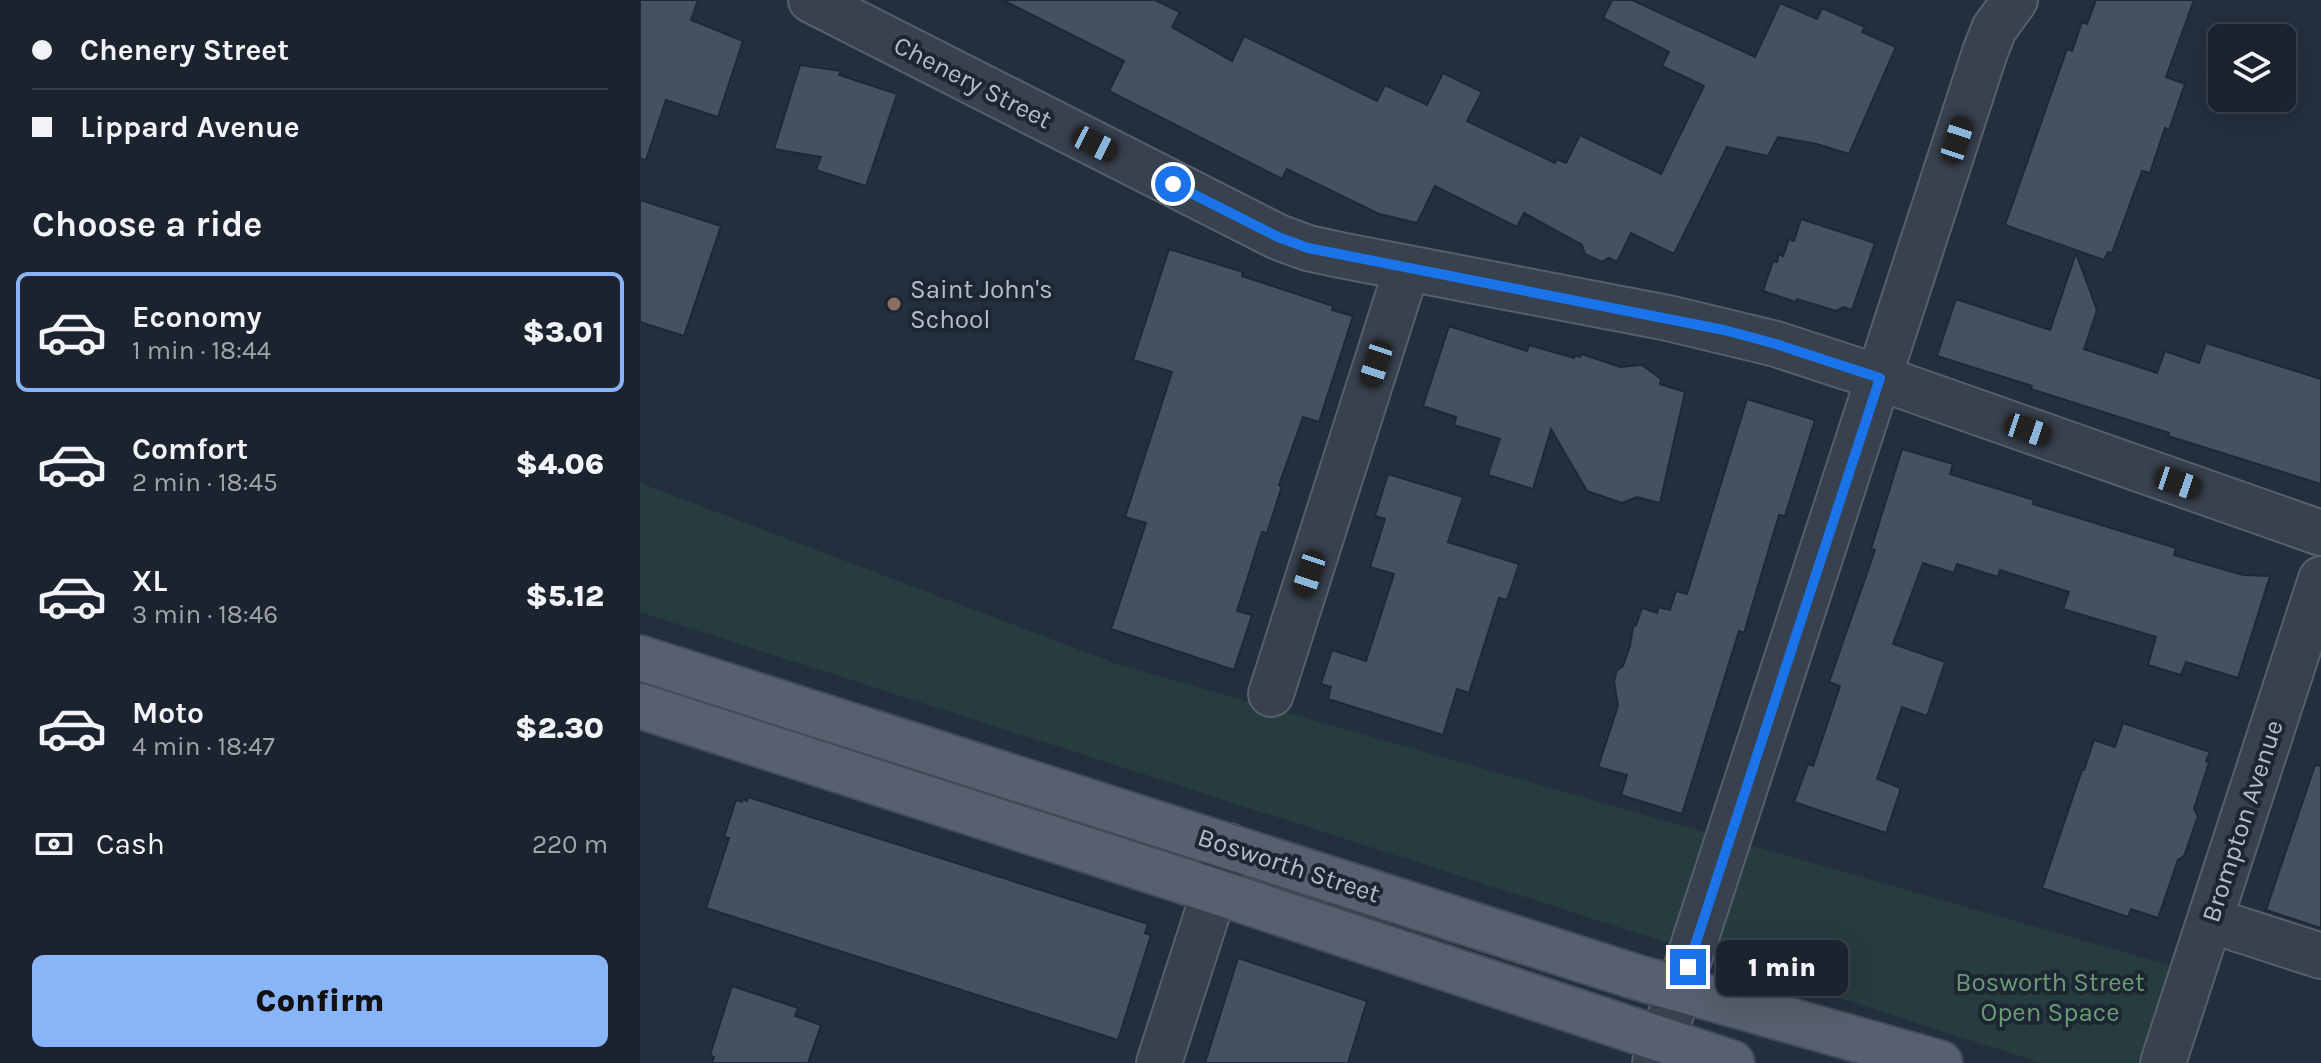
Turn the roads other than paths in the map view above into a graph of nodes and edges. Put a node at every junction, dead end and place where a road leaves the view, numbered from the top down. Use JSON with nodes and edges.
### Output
{"nodes":[{"id":1,"x":811,"y":0,"type":"edge"},
{"id":2,"x":2015,"y":0,"type":"edge"},
{"id":3,"x":1407,"y":268,"type":"junction"},
{"id":4,"x":1880,"y":378,"type":"junction"},
{"id":5,"x":2321,"y":533,"type":"edge"},
{"id":6,"x":2321,"y":579,"type":"edge"},
{"id":7,"x":640,"y":658,"type":"edge"},
{"id":8,"x":1271,"y":694,"type":"dead end"},
{"id":9,"x":640,"y":706,"type":"edge"},
{"id":10,"x":1229,"y":846,"type":"junction"},
{"id":11,"x":1214,"y":891,"type":"junction"},
{"id":12,"x":2210,"y":920,"type":"junction"},
{"id":13,"x":2321,"y":956,"type":"edge"},
{"id":14,"x":1680,"y":991,"type":"junction"},
{"id":15,"x":1659,"y":1052,"type":"edge"},
{"id":16,"x":1159,"y":1063,"type":"edge"},
{"id":17,"x":1732,"y":1063,"type":"edge"},
{"id":18,"x":1940,"y":1063,"type":"edge"},
{"id":19,"x":2163,"y":1063,"type":"edge"}],
"edges":[{"from":1,"to":3,"type":"street","name":"Chenery Street"},
{"from":2,"to":4,"type":"street"},
{"from":3,"to":4,"type":"street","name":"Chenery Street"},
{"from":3,"to":8,"type":"street"},
{"from":4,"to":5,"type":"street","name":"Chenery Street"},
{"from":4,"to":14,"type":"street"},
{"from":6,"to":12,"type":"street","name":"Brompton Avenue"},
{"from":7,"to":10,"type":"main road","name":"Bosworth Street"},
{"from":9,"to":11,"type":"main road","name":"Bosworth Street"},
{"from":10,"to":11,"type":"street"},
{"from":10,"to":14,"type":"main road","name":"Bosworth Street"},
{"from":11,"to":15,"type":"main road","name":"Bosworth Street"},
{"from":11,"to":16,"type":"street"},
{"from":12,"to":13,"type":"street"},
{"from":12,"to":19,"type":"street","name":"Brompton Avenue"},
{"from":14,"to":15,"type":"street"},
{"from":14,"to":18,"type":"main road","name":"Bosworth Street"},
{"from":15,"to":17,"type":"main road","name":"Bosworth Street"}]}
